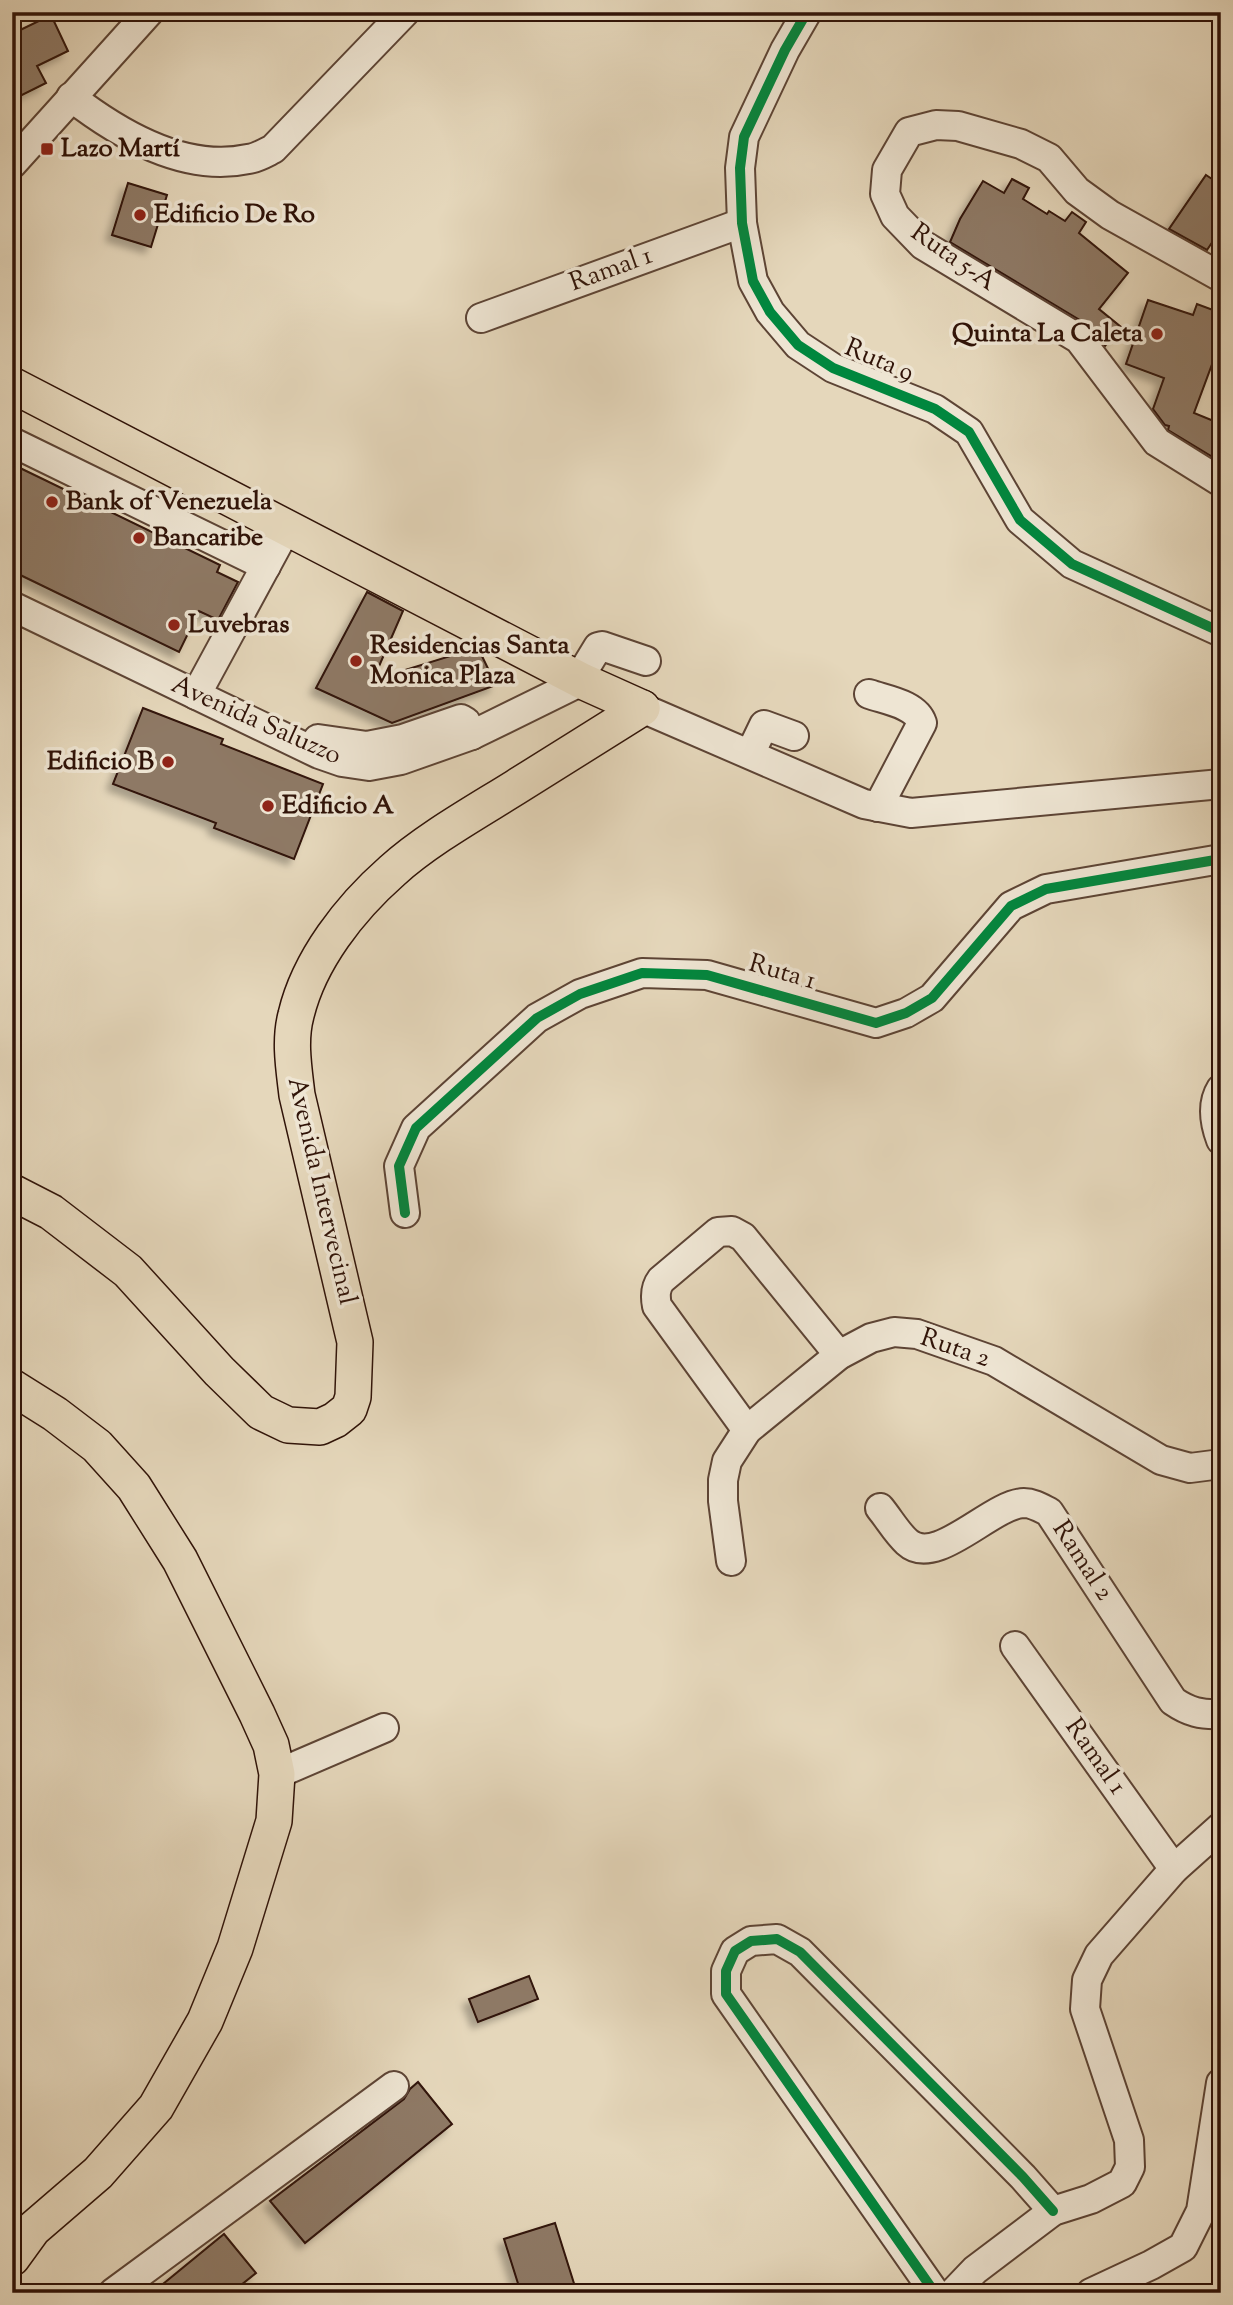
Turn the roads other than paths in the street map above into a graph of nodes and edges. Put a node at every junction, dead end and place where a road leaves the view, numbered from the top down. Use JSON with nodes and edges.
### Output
{"nodes":[{"id":1,"x":149,"y":12,"type":"edge"},
{"id":2,"x":405,"y":12,"type":"edge"},
{"id":3,"x":807,"y":12,"type":"edge"},
{"id":4,"x":71,"y":97,"type":"junction"},
{"id":5,"x":12,"y":164,"type":"edge"},
{"id":6,"x":742,"y":223,"type":"junction"},
{"id":7,"x":1221,"y":277,"type":"edge"},
{"id":8,"x":481,"y":318,"type":"dead end"},
{"id":9,"x":12,"y":385,"type":"edge"},
{"id":10,"x":12,"y":442,"type":"edge"},
{"id":11,"x":1221,"y":482,"type":"edge"},
{"id":12,"x":287,"y":527,"type":"junction"},
{"id":13,"x":266,"y":566,"type":"junction"},
{"id":14,"x":12,"y":607,"type":"edge"},
{"id":15,"x":1221,"y":632,"type":"edge"},
{"id":16,"x":646,"y":661,"type":"dead end"},
{"id":17,"x":582,"y":681,"type":"junction"},
{"id":18,"x":869,"y":694,"type":"dead end"},
{"id":19,"x":196,"y":695,"type":"junction"},
{"id":20,"x":642,"y":708,"type":"junction"},
{"id":21,"x":472,"y":736,"type":"junction"},
{"id":22,"x":794,"y":736,"type":"dead end"},
{"id":23,"x":318,"y":738,"type":"dead end"},
{"id":24,"x":750,"y":754,"type":"junction"},
{"id":25,"x":1221,"y":784,"type":"edge"},
{"id":26,"x":878,"y":807,"type":"junction"},
{"id":27,"x":1221,"y":859,"type":"edge"},
{"id":28,"x":1221,"y":1089,"type":"edge"},
{"id":29,"x":1221,"y":1140,"type":"edge"},
{"id":30,"x":12,"y":1192,"type":"edge"},
{"id":31,"x":405,"y":1213,"type":"dead end"},
{"id":32,"x":839,"y":1356,"type":"junction"},
{"id":33,"x":12,"y":1387,"type":"edge"},
{"id":34,"x":747,"y":1430,"type":"junction"},
{"id":35,"x":1221,"y":1464,"type":"edge"},
{"id":36,"x":880,"y":1508,"type":"dead end"},
{"id":37,"x":731,"y":1561,"type":"dead end"},
{"id":38,"x":1015,"y":1646,"type":"dead end"},
{"id":39,"x":1221,"y":1714,"type":"edge"},
{"id":40,"x":384,"y":1728,"type":"dead end"},
{"id":41,"x":277,"y":1774,"type":"junction"},
{"id":42,"x":1221,"y":1827,"type":"edge"},
{"id":43,"x":1174,"y":1869,"type":"junction"},
{"id":44,"x":1221,"y":2083,"type":"edge"},
{"id":45,"x":394,"y":2086,"type":"dead end"},
{"id":46,"x":1053,"y":2211,"type":"junction"},
{"id":47,"x":12,"y":2258,"type":"edge"},
{"id":48,"x":113,"y":2293,"type":"edge"},
{"id":49,"x":934,"y":2293,"type":"edge"},
{"id":50,"x":953,"y":2293,"type":"edge"},
{"id":51,"x":1091,"y":2293,"type":"edge"}],
"edges":[{"from":1,"to":4,"type":"street"},
{"from":2,"to":4,"type":"street"},
{"from":3,"to":6,"type":"street","name":"Ruta 9"},
{"from":4,"to":5,"type":"street"},
{"from":6,"to":8,"type":"street","name":"Ramal 1"},
{"from":6,"to":15,"type":"street","name":"Ruta 9"},
{"from":7,"to":11,"type":"street","name":"Ruta 5-A"},
{"from":9,"to":12,"type":"main road"},
{"from":10,"to":13,"type":"street"},
{"from":12,"to":13,"type":"street"},
{"from":12,"to":17,"type":"main road"},
{"from":13,"to":19,"type":"street"},
{"from":14,"to":19,"type":"street","name":"Avenida Saluzzo"},
{"from":16,"to":17,"type":"street"},
{"from":17,"to":20,"type":"main road"},
{"from":17,"to":21,"type":"street","name":"Avenida Saluzzo"},
{"from":18,"to":26,"type":"street"},
{"from":19,"to":21,"type":"street","name":"Avenida Saluzzo"},
{"from":20,"to":24,"type":"street"},
{"from":20,"to":30,"type":"main road","name":"Avenida Intervecinal"},
{"from":21,"to":23,"type":"street"},
{"from":22,"to":24,"type":"street"},
{"from":24,"to":26,"type":"street"},
{"from":25,"to":26,"type":"street"},
{"from":27,"to":31,"type":"street","name":"Ruta 1"},
{"from":28,"to":29,"type":"street"},
{"from":32,"to":34,"type":"street","name":"Ruta 2"},
{"from":32,"to":34,"type":"street"},
{"from":32,"to":35,"type":"street","name":"Ruta 2"},
{"from":33,"to":41,"type":"main road"},
{"from":34,"to":37,"type":"street","name":"Ruta 2"},
{"from":36,"to":39,"type":"street","name":"Ramal 2"},
{"from":38,"to":43,"type":"street","name":"Ramal 1"},
{"from":40,"to":41,"type":"street"},
{"from":41,"to":47,"type":"main road"},
{"from":42,"to":43,"type":"street"},
{"from":43,"to":46,"type":"street"},
{"from":44,"to":51,"type":"street"},
{"from":45,"to":48,"type":"street"},
{"from":46,"to":49,"type":"street"},
{"from":46,"to":50,"type":"street"}]}
